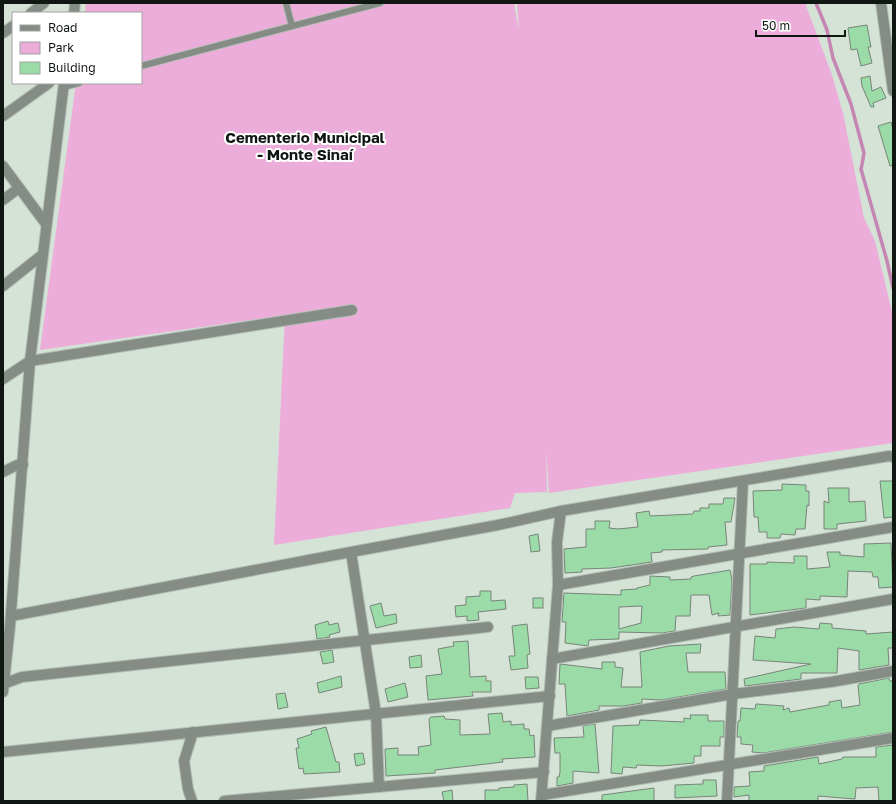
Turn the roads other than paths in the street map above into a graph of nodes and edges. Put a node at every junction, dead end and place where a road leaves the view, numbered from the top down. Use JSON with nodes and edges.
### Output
{"nodes":[{"id":1,"x":44,"y":3,"type":"edge"},
{"id":2,"x":286,"y":3,"type":"edge"},
{"id":3,"x":380,"y":3,"type":"edge"},
{"id":4,"x":881,"y":3,"type":"edge"},
{"id":5,"x":32,"y":12,"type":"edge"},
{"id":6,"x":292,"y":26,"type":"junction"},
{"id":7,"x":12,"y":27,"type":"edge"},
{"id":8,"x":3,"y":33,"type":"edge"},
{"id":9,"x":142,"y":66,"type":"edge"},
{"id":10,"x":48,"y":84,"type":"edge"},
{"id":11,"x":64,"y":85,"type":"edge"},
{"id":12,"x":893,"y":92,"type":"edge"},
{"id":13,"x":3,"y":116,"type":"edge"},
{"id":14,"x":3,"y":166,"type":"edge"},
{"id":15,"x":19,"y":188,"type":"junction"},
{"id":16,"x":3,"y":200,"type":"edge"},
{"id":17,"x":46,"y":224,"type":"junction"},
{"id":18,"x":42,"y":255,"type":"junction"},
{"id":19,"x":3,"y":286,"type":"edge"},
{"id":20,"x":352,"y":310,"type":"dead end"},
{"id":21,"x":30,"y":361,"type":"junction"},
{"id":22,"x":3,"y":379,"type":"edge"},
{"id":23,"x":893,"y":457,"type":"edge"},
{"id":24,"x":23,"y":465,"type":"junction"},
{"id":25,"x":3,"y":472,"type":"edge"},
{"id":26,"x":743,"y":481,"type":"junction"},
{"id":27,"x":561,"y":511,"type":"junction"},
{"id":28,"x":893,"y":527,"type":"edge"},
{"id":29,"x":351,"y":552,"type":"junction"},
{"id":30,"x":740,"y":553,"type":"junction"},
{"id":31,"x":558,"y":585,"type":"junction"},
{"id":32,"x":893,"y":599,"type":"edge"},
{"id":33,"x":11,"y":616,"type":"junction"},
{"id":34,"x":6,"y":625,"type":"edge"},
{"id":35,"x":488,"y":627,"type":"dead end"},
{"id":36,"x":736,"y":627,"type":"junction"},
{"id":37,"x":365,"y":640,"type":"junction"},
{"id":38,"x":552,"y":659,"type":"junction"},
{"id":39,"x":893,"y":671,"type":"edge"},
{"id":40,"x":3,"y":686,"type":"edge"},
{"id":41,"x":733,"y":694,"type":"junction"},
{"id":42,"x":550,"y":696,"type":"junction"},
{"id":43,"x":376,"y":714,"type":"junction"},
{"id":44,"x":547,"y":726,"type":"junction"},
{"id":45,"x":193,"y":732,"type":"junction"},
{"id":46,"x":893,"y":738,"type":"edge"},
{"id":47,"x":3,"y":752,"type":"edge"},
{"id":48,"x":729,"y":765,"type":"junction"},
{"id":49,"x":544,"y":772,"type":"junction"},
{"id":50,"x":379,"y":787,"type":"junction"},
{"id":51,"x":542,"y":798,"type":"edge"},
{"id":52,"x":192,"y":801,"type":"edge"},
{"id":53,"x":224,"y":801,"type":"edge"},
{"id":54,"x":728,"y":801,"type":"edge"}],
"edges":[{"from":1,"to":5,"type":"street"},
{"from":2,"to":6,"type":"lane"},
{"from":3,"to":6,"type":"lane"},
{"from":4,"to":12,"type":"street"},
{"from":6,"to":9,"type":"lane"},
{"from":7,"to":8,"type":"street"},
{"from":10,"to":13,"type":"street"},
{"from":11,"to":17,"type":"street"},
{"from":14,"to":15,"type":"street"},
{"from":15,"to":16,"type":"street"},
{"from":15,"to":17,"type":"street"},
{"from":17,"to":18,"type":"street"},
{"from":18,"to":19,"type":"street"},
{"from":18,"to":21,"type":"street"},
{"from":20,"to":21,"type":"street"},
{"from":21,"to":22,"type":"street"},
{"from":21,"to":24,"type":"street"},
{"from":23,"to":26,"type":"street"},
{"from":24,"to":25,"type":"street"},
{"from":24,"to":33,"type":"street"},
{"from":26,"to":27,"type":"street"},
{"from":26,"to":30,"type":"street"},
{"from":27,"to":29,"type":"street"},
{"from":27,"to":31,"type":"street"},
{"from":28,"to":30,"type":"street"},
{"from":29,"to":33,"type":"street"},
{"from":29,"to":37,"type":"street"},
{"from":30,"to":31,"type":"street"},
{"from":30,"to":36,"type":"street"},
{"from":31,"to":38,"type":"street"},
{"from":32,"to":36,"type":"street"},
{"from":33,"to":34,"type":"street"},
{"from":34,"to":40,"type":"street"},
{"from":35,"to":37,"type":"street"},
{"from":36,"to":38,"type":"street"},
{"from":36,"to":41,"type":"street"},
{"from":37,"to":40,"type":"street"},
{"from":37,"to":43,"type":"street"},
{"from":38,"to":42,"type":"street"},
{"from":39,"to":41,"type":"street"},
{"from":41,"to":44,"type":"street"},
{"from":41,"to":48,"type":"street"},
{"from":42,"to":43,"type":"street"},
{"from":42,"to":44,"type":"street"},
{"from":43,"to":45,"type":"street"},
{"from":43,"to":50,"type":"street"},
{"from":44,"to":49,"type":"street"},
{"from":45,"to":47,"type":"street"},
{"from":45,"to":52,"type":"street"},
{"from":46,"to":48,"type":"street"},
{"from":48,"to":51,"type":"street"},
{"from":48,"to":54,"type":"street"},
{"from":49,"to":50,"type":"street"},
{"from":49,"to":51,"type":"street"},
{"from":50,"to":53,"type":"street"}]}
